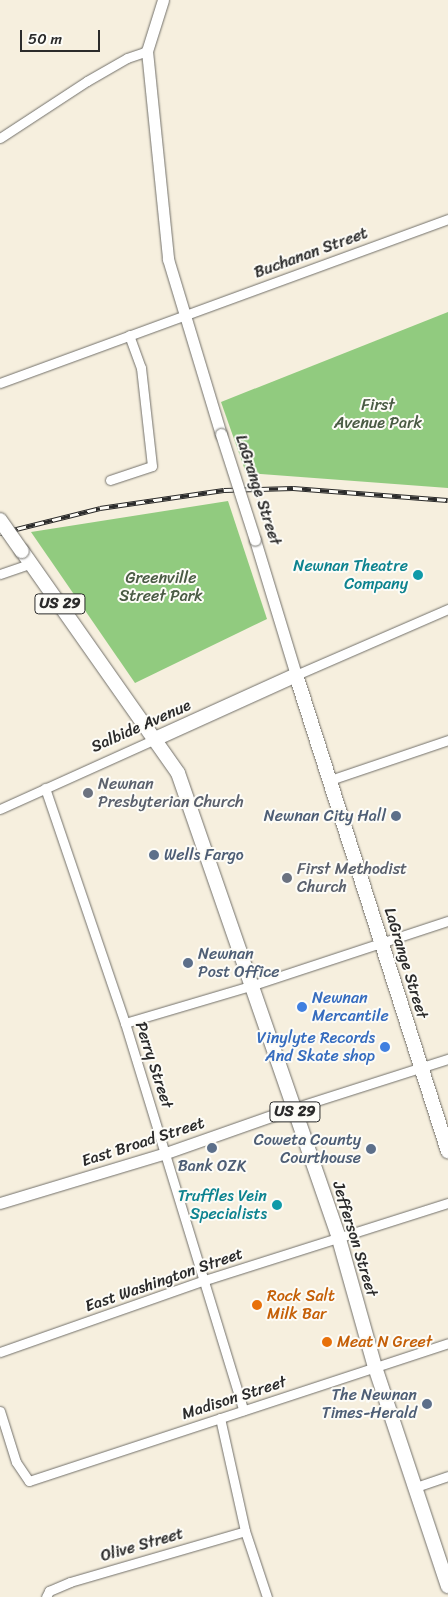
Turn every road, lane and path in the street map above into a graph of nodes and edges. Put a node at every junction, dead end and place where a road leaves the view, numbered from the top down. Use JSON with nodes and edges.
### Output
{"nodes":[{"id":1,"x":163,"y":0,"type":"edge"},
{"id":2,"x":147,"y":51,"type":"junction"},
{"id":3,"x":0,"y":138,"type":"edge"},
{"id":4,"x":448,"y":219,"type":"edge"},
{"id":5,"x":184,"y":314,"type":"junction"},
{"id":6,"x":129,"y":335,"type":"junction"},
{"id":7,"x":0,"y":382,"type":"edge"},
{"id":8,"x":110,"y":480,"type":"dead end"},
{"id":9,"x":0,"y":520,"type":"edge"},
{"id":10,"x":32,"y":564,"type":"junction"},
{"id":11,"x":0,"y":574,"type":"edge"},
{"id":12,"x":448,"y":610,"type":"edge"},
{"id":13,"x":296,"y":675,"type":"junction"},
{"id":14,"x":174,"y":730,"type":"junction"},
{"id":15,"x":155,"y":739,"type":"junction"},
{"id":16,"x":448,"y":740,"type":"edge"},
{"id":17,"x":178,"y":773,"type":"junction"},
{"id":18,"x":330,"y":780,"type":"junction"},
{"id":19,"x":45,"y":788,"type":"junction"},
{"id":20,"x":0,"y":808,"type":"edge"},
{"id":21,"x":448,"y":921,"type":"edge"},
{"id":22,"x":381,"y":942,"type":"junction"},
{"id":23,"x":253,"y":985,"type":"junction"},
{"id":24,"x":125,"y":1023,"type":"junction"},
{"id":25,"x":448,"y":1059,"type":"edge"},
{"id":26,"x":420,"y":1068,"type":"junction"},
{"id":27,"x":294,"y":1108,"type":"junction"},
{"id":28,"x":448,"y":1151,"type":"edge"},
{"id":29,"x":166,"y":1153,"type":"junction"},
{"id":30,"x":0,"y":1203,"type":"edge"},
{"id":31,"x":448,"y":1203,"type":"edge"},
{"id":32,"x":339,"y":1239,"type":"junction"},
{"id":33,"x":206,"y":1280,"type":"junction"},
{"id":34,"x":448,"y":1343,"type":"edge"},
{"id":35,"x":0,"y":1352,"type":"edge"},
{"id":36,"x":375,"y":1367,"type":"junction"},
{"id":37,"x":244,"y":1410,"type":"junction"},
{"id":38,"x":0,"y":1411,"type":"edge"},
{"id":39,"x":220,"y":1418,"type":"junction"},
{"id":40,"x":448,"y":1476,"type":"edge"},
{"id":41,"x":416,"y":1487,"type":"junction"},
{"id":42,"x":245,"y":1531,"type":"junction"},
{"id":43,"x":448,"y":1586,"type":"edge"},
{"id":44,"x":47,"y":1594,"type":"edge"},
{"id":45,"x":267,"y":1597,"type":"edge"}],
"edges":[{"from":1,"to":2,"type":"street","name":"LaGrange Street"},
{"from":2,"to":3,"type":"street"},
{"from":2,"to":5,"type":"street","name":"LaGrange Street"},
{"from":4,"to":5,"type":"street","name":"Buchanan Street"},
{"from":5,"to":6,"type":"street","name":"Buchanan Street"},
{"from":5,"to":13,"type":"street","name":"LaGrange Street","bridge":true},
{"from":6,"to":7,"type":"street","name":"Buchanan Street"},
{"from":6,"to":8,"type":"street"},
{"from":9,"to":10,"type":"main road","number":"US 29","bridge":true},
{"from":10,"to":11,"type":"street"},
{"from":10,"to":15,"type":"main road","number":"US 29"},
{"from":12,"to":13,"type":"street"},
{"from":13,"to":14,"type":"main road","name":"Salbide Avenue"},
{"from":13,"to":18,"type":"main road","name":"LaGrange Street"},
{"from":14,"to":15,"type":"main road","name":"Salbide Avenue"},
{"from":14,"to":17,"type":"main road"},
{"from":15,"to":17,"type":"main road","name":"Jefferson Street","number":"US 29"},
{"from":15,"to":19,"type":"street","name":"Salbide Avenue"},
{"from":16,"to":18,"type":"street"},
{"from":17,"to":23,"type":"main road","name":"Jefferson Street","number":"US 29"},
{"from":18,"to":22,"type":"main road","name":"LaGrange Street"},
{"from":19,"to":20,"type":"street","name":"Salbide Avenue"},
{"from":19,"to":24,"type":"street","name":"Perry Street"},
{"from":21,"to":22,"type":"street"},
{"from":22,"to":23,"type":"street"},
{"from":22,"to":26,"type":"main road","name":"LaGrange Street"},
{"from":23,"to":24,"type":"street"},
{"from":23,"to":27,"type":"main road","name":"Jefferson Street","number":"US 29"},
{"from":24,"to":29,"type":"street","name":"Perry Street"},
{"from":25,"to":26,"type":"street"},
{"from":26,"to":27,"type":"street"},
{"from":26,"to":28,"type":"main road","name":"LaGrange Street"},
{"from":27,"to":29,"type":"street","name":"East Broad Street"},
{"from":27,"to":32,"type":"main road","name":"Jefferson Street","number":"US 29"},
{"from":29,"to":30,"type":"street","name":"East Broad Street"},
{"from":29,"to":33,"type":"street","name":"Perry Street"},
{"from":31,"to":32,"type":"street","name":"East Washington Street"},
{"from":32,"to":33,"type":"street","name":"East Washington Street"},
{"from":32,"to":36,"type":"main road","name":"Jefferson Street","number":"US 29"},
{"from":33,"to":35,"type":"street","name":"East Washington Street"},
{"from":33,"to":37,"type":"street","name":"Perry Street"},
{"from":34,"to":36,"type":"street","name":"Madison Street"},
{"from":36,"to":37,"type":"street","name":"Madison Street"},
{"from":36,"to":41,"type":"main road","name":"Jefferson Street","number":"US 29"},
{"from":37,"to":39,"type":"street","name":"Madison Street"},
{"from":38,"to":39,"type":"street","name":"Madison Street"},
{"from":39,"to":42,"type":"street"},
{"from":40,"to":41,"type":"street"},
{"from":41,"to":43,"type":"main road","name":"Jefferson Street","number":"US 29"},
{"from":42,"to":44,"type":"street","name":"Olive Street"},
{"from":42,"to":45,"type":"street"}]}
